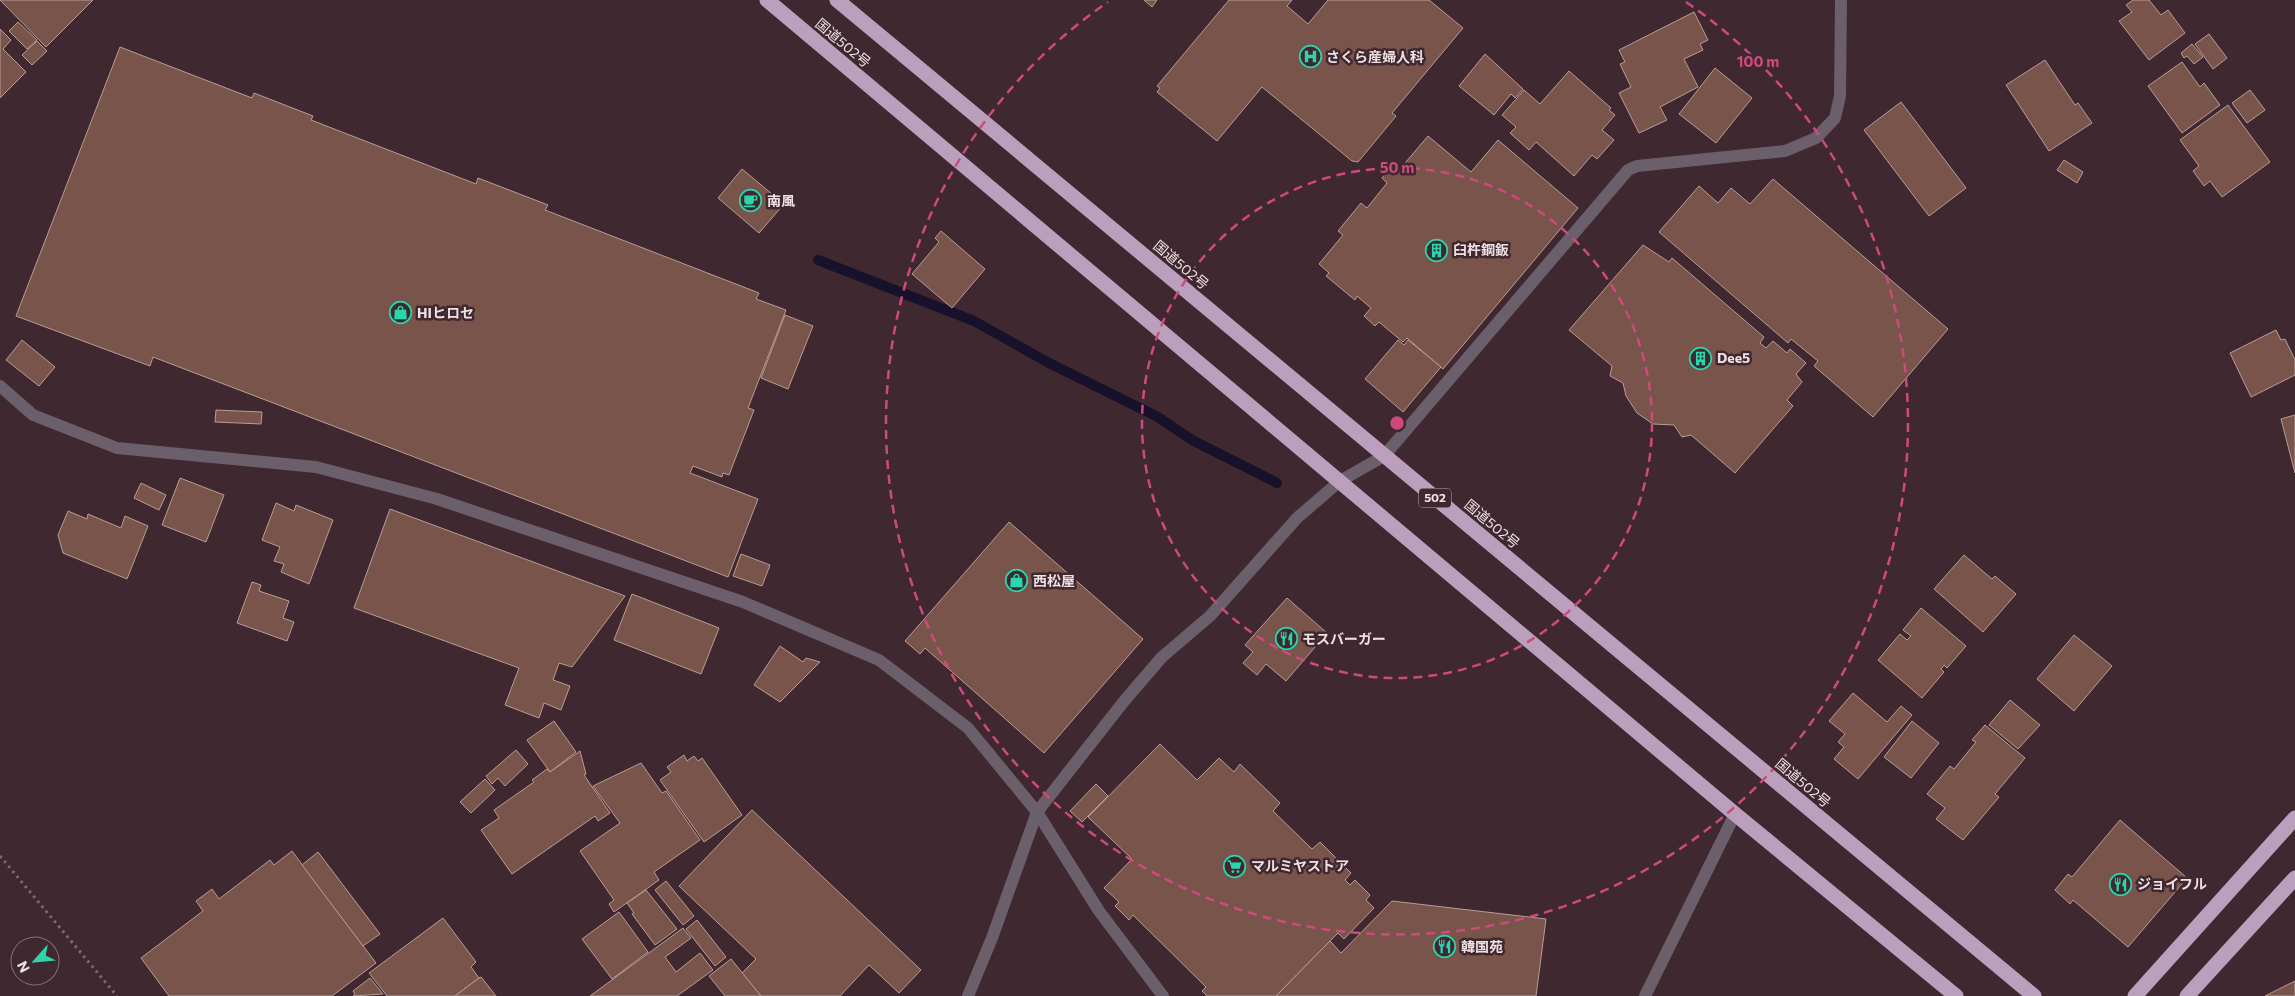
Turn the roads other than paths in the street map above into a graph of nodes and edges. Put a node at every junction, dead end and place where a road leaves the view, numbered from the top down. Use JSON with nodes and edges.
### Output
{"nodes":[{"id":1,"x":767,"y":0,"type":"edge"},
{"id":2,"x":837,"y":0,"type":"edge"},
{"id":3,"x":1841,"y":0,"type":"edge"},
{"id":4,"x":0,"y":386,"type":"edge"},
{"id":5,"x":1384,"y":456,"type":"junction"},
{"id":6,"x":1340,"y":481,"type":"junction"},
{"id":7,"x":1037,"y":812,"type":"junction"},
{"id":8,"x":1735,"y":814,"type":"junction"},
{"id":9,"x":2295,"y":818,"type":"edge"},
{"id":10,"x":2293,"y":885,"type":"edge"},
{"id":11,"x":968,"y":996,"type":"edge"},
{"id":12,"x":1163,"y":996,"type":"edge"},
{"id":13,"x":1645,"y":996,"type":"edge"},
{"id":14,"x":1956,"y":996,"type":"edge"},
{"id":15,"x":2034,"y":996,"type":"edge"},
{"id":16,"x":2135,"y":996,"type":"edge"},
{"id":17,"x":2187,"y":996,"type":"edge"}],
"edges":[{"from":1,"to":6,"type":"highway","name":"国道502号"},
{"from":2,"to":5,"type":"highway","name":"国道502号","number":"502"},
{"from":3,"to":5,"type":"street"},
{"from":4,"to":7,"type":"street"},
{"from":5,"to":6,"type":"street"},
{"from":5,"to":15,"type":"highway","name":"国道502号","number":"502"},
{"from":6,"to":7,"type":"street"},
{"from":6,"to":8,"type":"highway","name":"国道502号"},
{"from":7,"to":11,"type":"street"},
{"from":7,"to":12,"type":"street"},
{"from":8,"to":13,"type":"street"},
{"from":8,"to":14,"type":"highway","name":"国道502号"},
{"from":9,"to":16,"type":"highway"},
{"from":10,"to":17,"type":"highway"}]}
